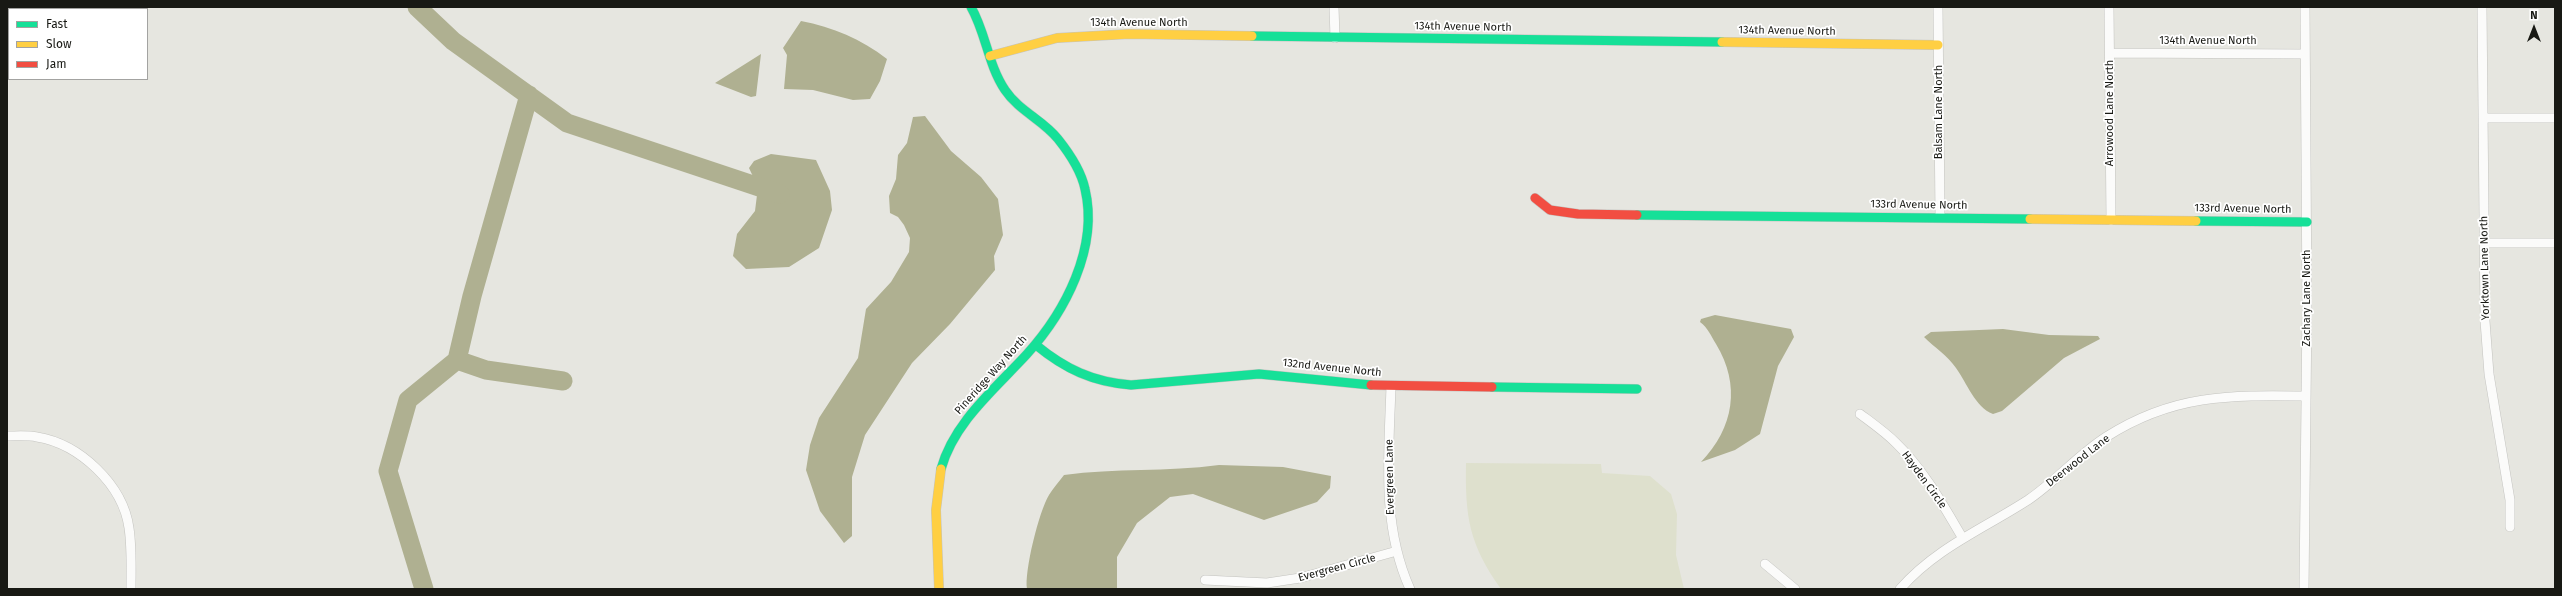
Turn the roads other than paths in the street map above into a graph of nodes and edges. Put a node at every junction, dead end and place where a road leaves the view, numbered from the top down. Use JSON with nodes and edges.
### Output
{"nodes":[{"id":1,"x":971,"y":7,"type":"edge"},
{"id":2,"x":1334,"y":7,"type":"edge"},
{"id":3,"x":1938,"y":7,"type":"edge"},
{"id":4,"x":2110,"y":7,"type":"edge"},
{"id":5,"x":2305,"y":7,"type":"edge"},
{"id":6,"x":2482,"y":7,"type":"edge"},
{"id":7,"x":1335,"y":38,"type":"junction"},
{"id":8,"x":1938,"y":45,"type":"junction"},
{"id":9,"x":2110,"y":53,"type":"junction"},
{"id":10,"x":2305,"y":54,"type":"junction"},
{"id":11,"x":990,"y":56,"type":"junction"},
{"id":12,"x":2484,"y":118,"type":"junction"},
{"id":13,"x":2555,"y":118,"type":"edge"},
{"id":14,"x":1535,"y":198,"type":"dead end"},
{"id":15,"x":1940,"y":217,"type":"junction"},
{"id":16,"x":2111,"y":220,"type":"junction"},
{"id":17,"x":2307,"y":222,"type":"junction"},
{"id":18,"x":2555,"y":242,"type":"edge"},
{"id":19,"x":2485,"y":243,"type":"junction"},
{"id":20,"x":1036,"y":345,"type":"junction"},
{"id":21,"x":1390,"y":386,"type":"junction"},
{"id":22,"x":1637,"y":389,"type":"dead end"},
{"id":23,"x":2306,"y":396,"type":"junction"},
{"id":24,"x":1860,"y":414,"type":"dead end"},
{"id":25,"x":7,"y":436,"type":"edge"},
{"id":26,"x":2510,"y":527,"type":"dead end"},
{"id":27,"x":1962,"y":537,"type":"junction"},
{"id":28,"x":1397,"y":551,"type":"junction"},
{"id":29,"x":1765,"y":564,"type":"dead end"},
{"id":30,"x":1205,"y":580,"type":"dead end"},
{"id":31,"x":131,"y":589,"type":"edge"},
{"id":32,"x":939,"y":589,"type":"edge"},
{"id":33,"x":1410,"y":589,"type":"edge"},
{"id":34,"x":1795,"y":589,"type":"edge"},
{"id":35,"x":1900,"y":589,"type":"edge"},
{"id":36,"x":2304,"y":589,"type":"edge"}],
"edges":[{"from":1,"to":11,"type":"street","name":"Pineridge Way North"},
{"from":2,"to":7,"type":"street"},
{"from":3,"to":8,"type":"street","name":"Balsam Lane North"},
{"from":4,"to":9,"type":"street","name":"Arrowood Lane North"},
{"from":5,"to":10,"type":"street","name":"Zachary Lane North"},
{"from":6,"to":12,"type":"street","name":"Yorktown Lane North"},
{"from":7,"to":8,"type":"street","name":"134th Avenue North"},
{"from":7,"to":11,"type":"street","name":"134th Avenue North"},
{"from":8,"to":15,"type":"street","name":"Balsam Lane North"},
{"from":9,"to":10,"type":"street","name":"134th Avenue North"},
{"from":9,"to":16,"type":"street","name":"Arrowood Lane North"},
{"from":10,"to":17,"type":"street","name":"Zachary Lane North"},
{"from":11,"to":20,"type":"street","name":"Pineridge Way North"},
{"from":12,"to":13,"type":"street"},
{"from":12,"to":19,"type":"street","name":"Yorktown Lane North"},
{"from":14,"to":15,"type":"street","name":"133rd Avenue North"},
{"from":15,"to":16,"type":"street","name":"133rd Avenue North"},
{"from":16,"to":17,"type":"street","name":"133rd Avenue North"},
{"from":17,"to":23,"type":"street","name":"Zachary Lane North"},
{"from":18,"to":19,"type":"street"},
{"from":19,"to":26,"type":"street","name":"Yorktown Lane North"},
{"from":20,"to":21,"type":"street","name":"132nd Avenue North"},
{"from":20,"to":32,"type":"street","name":"Pineridge Way North"},
{"from":21,"to":22,"type":"street","name":"132nd Avenue North"},
{"from":21,"to":28,"type":"street","name":"Evergreen Lane"},
{"from":23,"to":27,"type":"street","name":"Deerwood Lane"},
{"from":23,"to":36,"type":"street","name":"Zachary Lane North"},
{"from":24,"to":27,"type":"street","name":"Hayden Circle"},
{"from":25,"to":31,"type":"street"},
{"from":27,"to":35,"type":"street","name":"Deerwood Lane"},
{"from":28,"to":30,"type":"street","name":"Evergreen Circle"},
{"from":28,"to":33,"type":"street","name":"Evergreen Lane"},
{"from":29,"to":34,"type":"street"}]}
